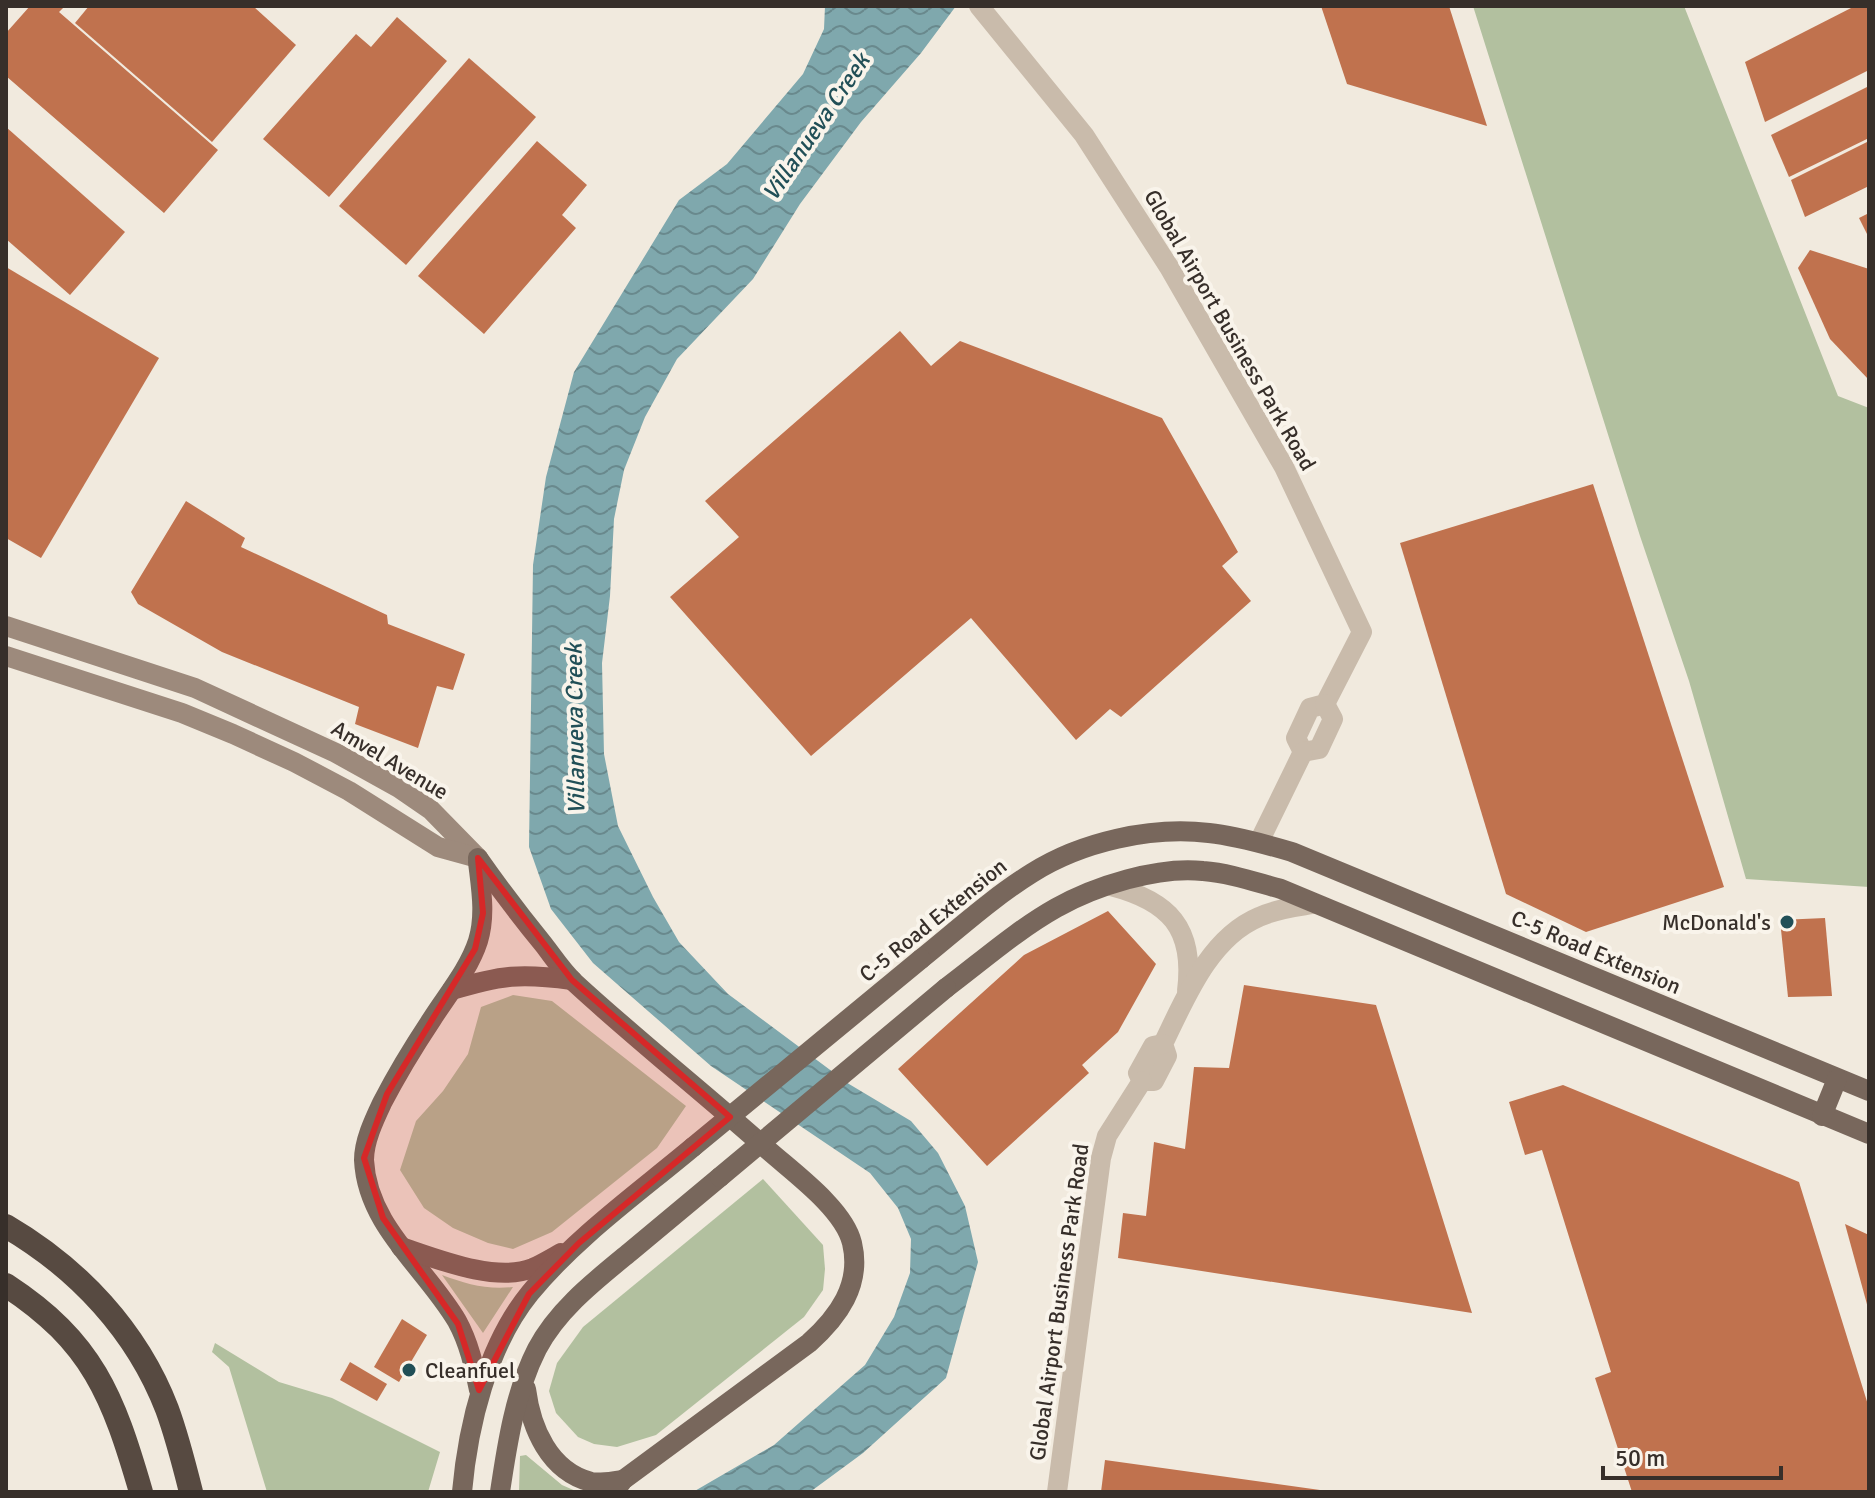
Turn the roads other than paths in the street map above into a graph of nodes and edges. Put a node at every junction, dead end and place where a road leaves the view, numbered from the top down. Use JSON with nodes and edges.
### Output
{"nodes":[{"id":1,"x":979,"y":6,"type":"edge"},
{"id":2,"x":6,"y":626,"type":"edge"},
{"id":3,"x":6,"y":656,"type":"edge"},
{"id":4,"x":1259,"y":842,"type":"junction"},
{"id":5,"x":478,"y":858,"type":"junction"},
{"id":6,"x":1111,"y":886,"type":"junction"},
{"id":7,"x":1313,"y":904,"type":"junction"},
{"id":8,"x":572,"y":980,"type":"junction"},
{"id":9,"x":452,"y":990,"type":"junction"},
{"id":10,"x":1187,"y":994,"type":"junction"},
{"id":11,"x":1837,"y":1079,"type":"junction"},
{"id":12,"x":1869,"y":1091,"type":"edge"},
{"id":13,"x":1822,"y":1116,"type":"junction"},
{"id":14,"x":1869,"y":1134,"type":"edge"},
{"id":15,"x":6,"y":1226,"type":"edge"},
{"id":16,"x":579,"y":1243,"type":"junction"},
{"id":17,"x":400,"y":1247,"type":"junction"},
{"id":18,"x":6,"y":1285,"type":"edge"},
{"id":19,"x":525,"y":1381,"type":"junction"},
{"id":20,"x":479,"y":1390,"type":"junction"},
{"id":21,"x":618,"y":1486,"type":"edge"},
{"id":22,"x":141,"y":1492,"type":"edge"},
{"id":23,"x":191,"y":1492,"type":"edge"},
{"id":24,"x":462,"y":1492,"type":"edge"},
{"id":25,"x":500,"y":1492,"type":"edge"},
{"id":26,"x":1057,"y":1492,"type":"edge"}],
"edges":[{"from":1,"to":4,"type":"street","name":"Global Airport Business Park Road"},
{"from":2,"to":5,"type":"main road","name":"Amvel Avenue"},
{"from":3,"to":5,"type":"main road"},
{"from":4,"to":11,"type":"main road","name":"C-5 Road Extension"},
{"from":4,"to":16,"type":"main road","name":"C-5 Road Extension","bridge":true},
{"from":5,"to":8,"type":"main road"},
{"from":5,"to":9,"type":"main road"},
{"from":6,"to":7,"type":"main road"},
{"from":6,"to":10,"type":"street","name":"Global Airport Business Park Road"},
{"from":6,"to":19,"type":"main road","bridge":true},
{"from":7,"to":10,"type":"street","name":"Global Airport Business Park Road"},
{"from":7,"to":13,"type":"main road"},
{"from":8,"to":9,"type":"main road"},
{"from":8,"to":21,"type":"main road"},
{"from":9,"to":17,"type":"main road"},
{"from":10,"to":26,"type":"street","name":"Global Airport Business Park Road"},
{"from":11,"to":12,"type":"main road","name":"C-5 Road Extension"},
{"from":11,"to":13,"type":"main road"},
{"from":13,"to":14,"type":"main road"},
{"from":15,"to":23,"type":"highway"},
{"from":16,"to":17,"type":"main road"},
{"from":16,"to":20,"type":"main road","name":"C-5 Road Extension"},
{"from":17,"to":20,"type":"main road"},
{"from":18,"to":22,"type":"highway"},
{"from":19,"to":21,"type":"main road"},
{"from":19,"to":25,"type":"main road"},
{"from":20,"to":24,"type":"main road","name":"C-5 Road Extension"}]}
